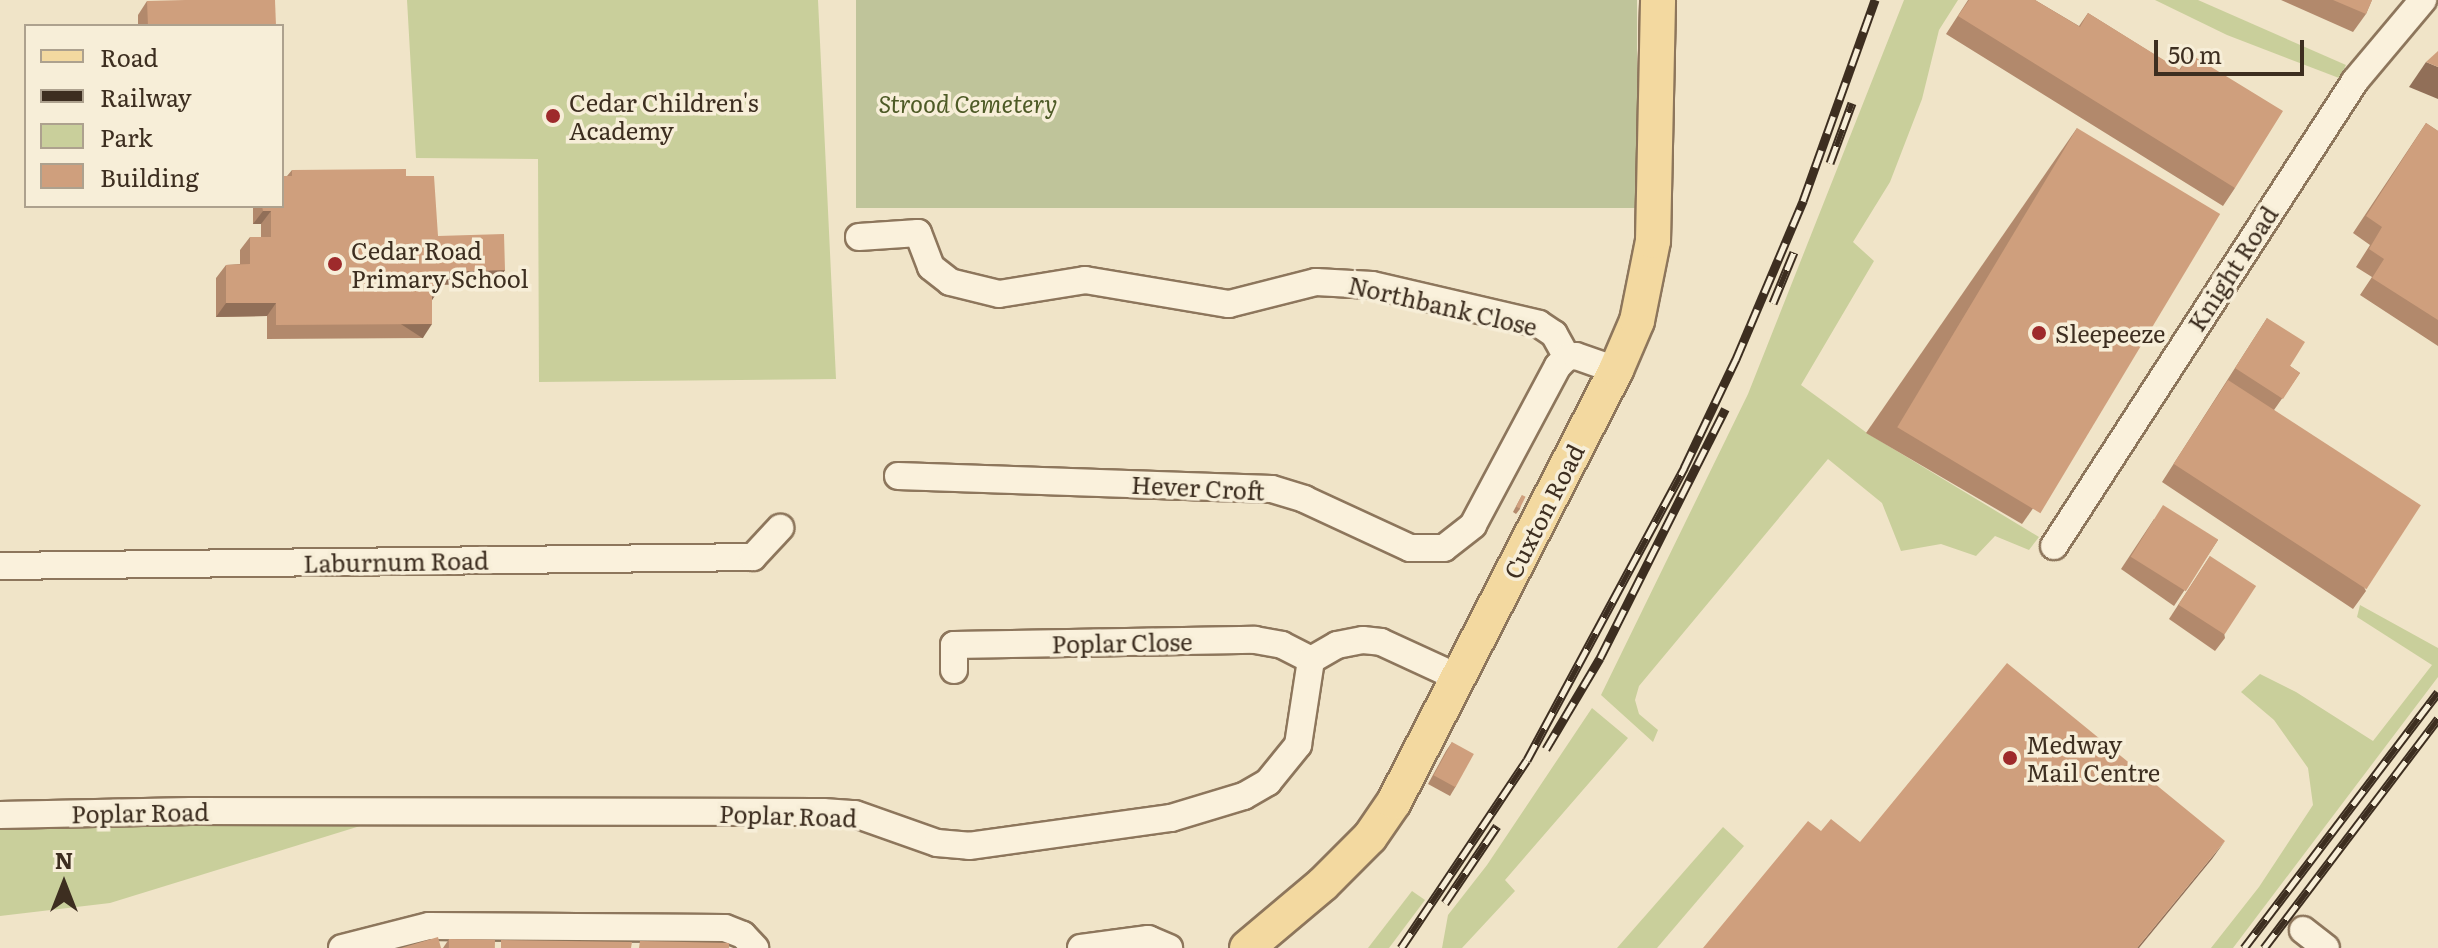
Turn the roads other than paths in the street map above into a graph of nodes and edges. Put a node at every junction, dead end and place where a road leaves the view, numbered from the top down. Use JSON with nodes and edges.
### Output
{"nodes":[{"id":1,"x":1658,"y":0,"type":"edge"},
{"id":2,"x":2423,"y":0,"type":"edge"},
{"id":3,"x":859,"y":237,"type":"dead end"},
{"id":4,"x":1567,"y":357,"type":"junction"},
{"id":5,"x":1616,"y":370,"type":"junction"},
{"id":6,"x":898,"y":476,"type":"dead end"},
{"id":7,"x":780,"y":528,"type":"dead end"},
{"id":8,"x":2054,"y":546,"type":"dead end"},
{"id":9,"x":0,"y":566,"type":"edge"},
{"id":10,"x":1311,"y":660,"type":"junction"},
{"id":11,"x":954,"y":670,"type":"dead end"},
{"id":12,"x":1457,"y":677,"type":"junction"},
{"id":13,"x":0,"y":815,"type":"edge"},
{"id":14,"x":2303,"y":930,"type":"dead end"},
{"id":15,"x":342,"y":948,"type":"edge"},
{"id":16,"x":755,"y":948,"type":"edge"},
{"id":17,"x":1081,"y":948,"type":"edge"},
{"id":18,"x":1169,"y":948,"type":"edge"},
{"id":19,"x":1247,"y":948,"type":"edge"},
{"id":20,"x":2326,"y":948,"type":"edge"}],
"edges":[{"from":1,"to":5,"type":"main road","name":"Cuxton Road"},
{"from":2,"to":8,"type":"street","name":"Knight Road"},
{"from":3,"to":4,"type":"street","name":"Northbank Close"},
{"from":4,"to":5,"type":"street"},
{"from":4,"to":6,"type":"street","name":"Hever Croft"},
{"from":5,"to":12,"type":"main road","name":"Cuxton Road"},
{"from":7,"to":9,"type":"street","name":"Laburnum Road"},
{"from":10,"to":11,"type":"street","name":"Poplar Close"},
{"from":10,"to":12,"type":"street"},
{"from":10,"to":13,"type":"street","name":"Poplar Road"},
{"from":12,"to":19,"type":"main road","name":"Cuxton Road"},
{"from":14,"to":20,"type":"street"},
{"from":15,"to":16,"type":"street"},
{"from":17,"to":18,"type":"street"}]}
